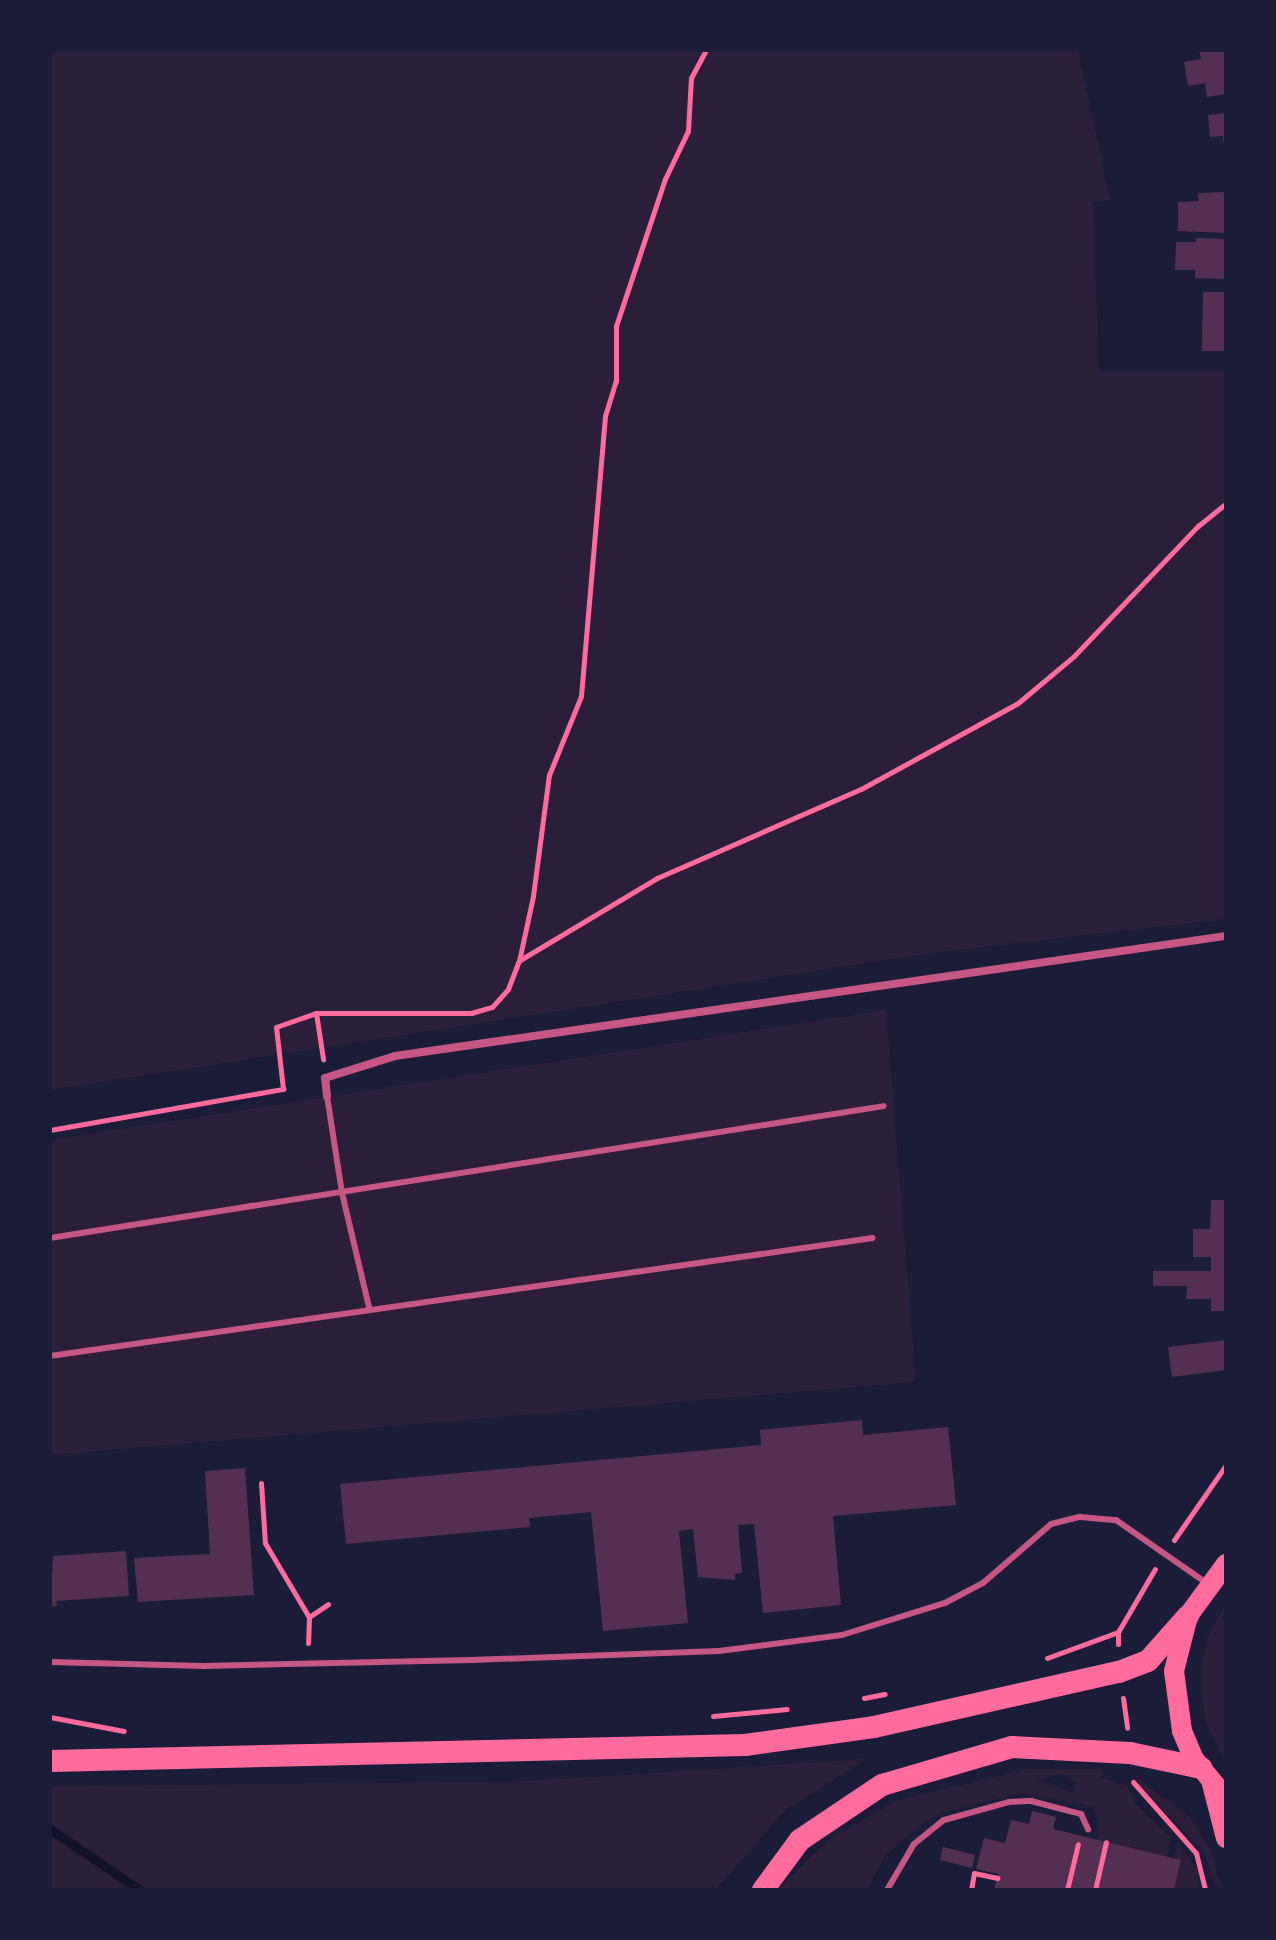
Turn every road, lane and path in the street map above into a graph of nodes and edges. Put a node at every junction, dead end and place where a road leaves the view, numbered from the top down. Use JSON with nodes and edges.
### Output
{"nodes":[{"id":1,"x":706,"y":50,"type":"edge"},
{"id":2,"x":1226,"y":503,"type":"edge"},
{"id":3,"x":1226,"y":936,"type":"edge"},
{"id":4,"x":519,"y":961,"type":"junction"},
{"id":5,"x":316,"y":1013,"type":"junction"},
{"id":6,"x":325,"y":1078,"type":"junction"},
{"id":7,"x":327,"y":1096,"type":"joint"},
{"id":8,"x":884,"y":1106,"type":"dead end"},
{"id":9,"x":50,"y":1130,"type":"edge"},
{"id":10,"x":342,"y":1193,"type":"junction"},
{"id":11,"x":50,"y":1238,"type":"edge"},
{"id":12,"x":873,"y":1238,"type":"dead end"},
{"id":13,"x":369,"y":1307,"type":"junction"},
{"id":14,"x":50,"y":1356,"type":"edge"},
{"id":15,"x":261,"y":1483,"type":"dead end"},
{"id":16,"x":1226,"y":1564,"type":"edge"},
{"id":17,"x":1208,"y":1584,"type":"junction"},
{"id":18,"x":328,"y":1604,"type":"dead end"},
{"id":19,"x":1188,"y":1616,"type":"junction"},
{"id":20,"x":309,"y":1617,"type":"junction"},
{"id":21,"x":1118,"y":1632,"type":"dead end"},
{"id":22,"x":308,"y":1643,"type":"dead end"},
{"id":23,"x":1040,"y":1660,"type":"dead end"},
{"id":24,"x":50,"y":1662,"type":"edge"},
{"id":25,"x":895,"y":1692,"type":"dead end"},
{"id":26,"x":851,"y":1701,"type":"dead end"},
{"id":27,"x":790,"y":1709,"type":"dead end"},
{"id":28,"x":50,"y":1717,"type":"edge"},
{"id":29,"x":696,"y":1718,"type":"dead end"},
{"id":30,"x":128,"y":1731,"type":"dead end"},
{"id":31,"x":50,"y":1761,"type":"edge"},
{"id":32,"x":1131,"y":1775,"type":"dead end"},
{"id":33,"x":1213,"y":1783,"type":"edge"},
{"id":34,"x":1088,"y":1829,"type":"dead end"},
{"id":35,"x":1080,"y":1836,"type":"dead end"},
{"id":36,"x":1226,"y":1838,"type":"edge"},
{"id":37,"x":1106,"y":1842,"type":"dead end"},
{"id":38,"x":997,"y":1878,"type":"dead end"},
{"id":39,"x":763,"y":1890,"type":"edge"},
{"id":40,"x":887,"y":1890,"type":"edge"},
{"id":41,"x":971,"y":1890,"type":"edge"},
{"id":42,"x":1067,"y":1890,"type":"edge"},
{"id":43,"x":1095,"y":1890,"type":"edge"},
{"id":44,"x":1205,"y":1890,"type":"edge"}],
"edges":[{"from":1,"to":4,"type":"path"},
{"from":2,"to":4,"type":"path"},
{"from":3,"to":6,"type":"street"},
{"from":4,"to":5,"type":"path"},
{"from":5,"to":6,"type":"path"},
{"from":5,"to":9,"type":"path"},
{"from":6,"to":7,"type":"street"},
{"from":7,"to":10,"type":"lane"},
{"from":8,"to":10,"type":"lane"},
{"from":10,"to":11,"type":"lane"},
{"from":10,"to":13,"type":"lane"},
{"from":12,"to":13,"type":"lane"},
{"from":13,"to":14,"type":"lane"},
{"from":15,"to":20,"type":"path"},
{"from":16,"to":17,"type":"main road"},
{"from":17,"to":19,"type":"main road"},
{"from":17,"to":24,"type":"lane"},
{"from":18,"to":20,"type":"path"},
{"from":19,"to":31,"type":"highway"},
{"from":19,"to":33,"type":"main road"},
{"from":20,"to":22,"type":"path"},
{"from":21,"to":23,"type":"path"},
{"from":25,"to":26,"type":"path"},
{"from":27,"to":29,"type":"path"},
{"from":28,"to":30,"type":"path"},
{"from":32,"to":44,"type":"path"},
{"from":33,"to":36,"type":"main road"},
{"from":33,"to":39,"type":"highway"},
{"from":34,"to":40,"type":"lane"},
{"from":35,"to":42,"type":"path"},
{"from":37,"to":43,"type":"path"},
{"from":38,"to":41,"type":"path"}]}
